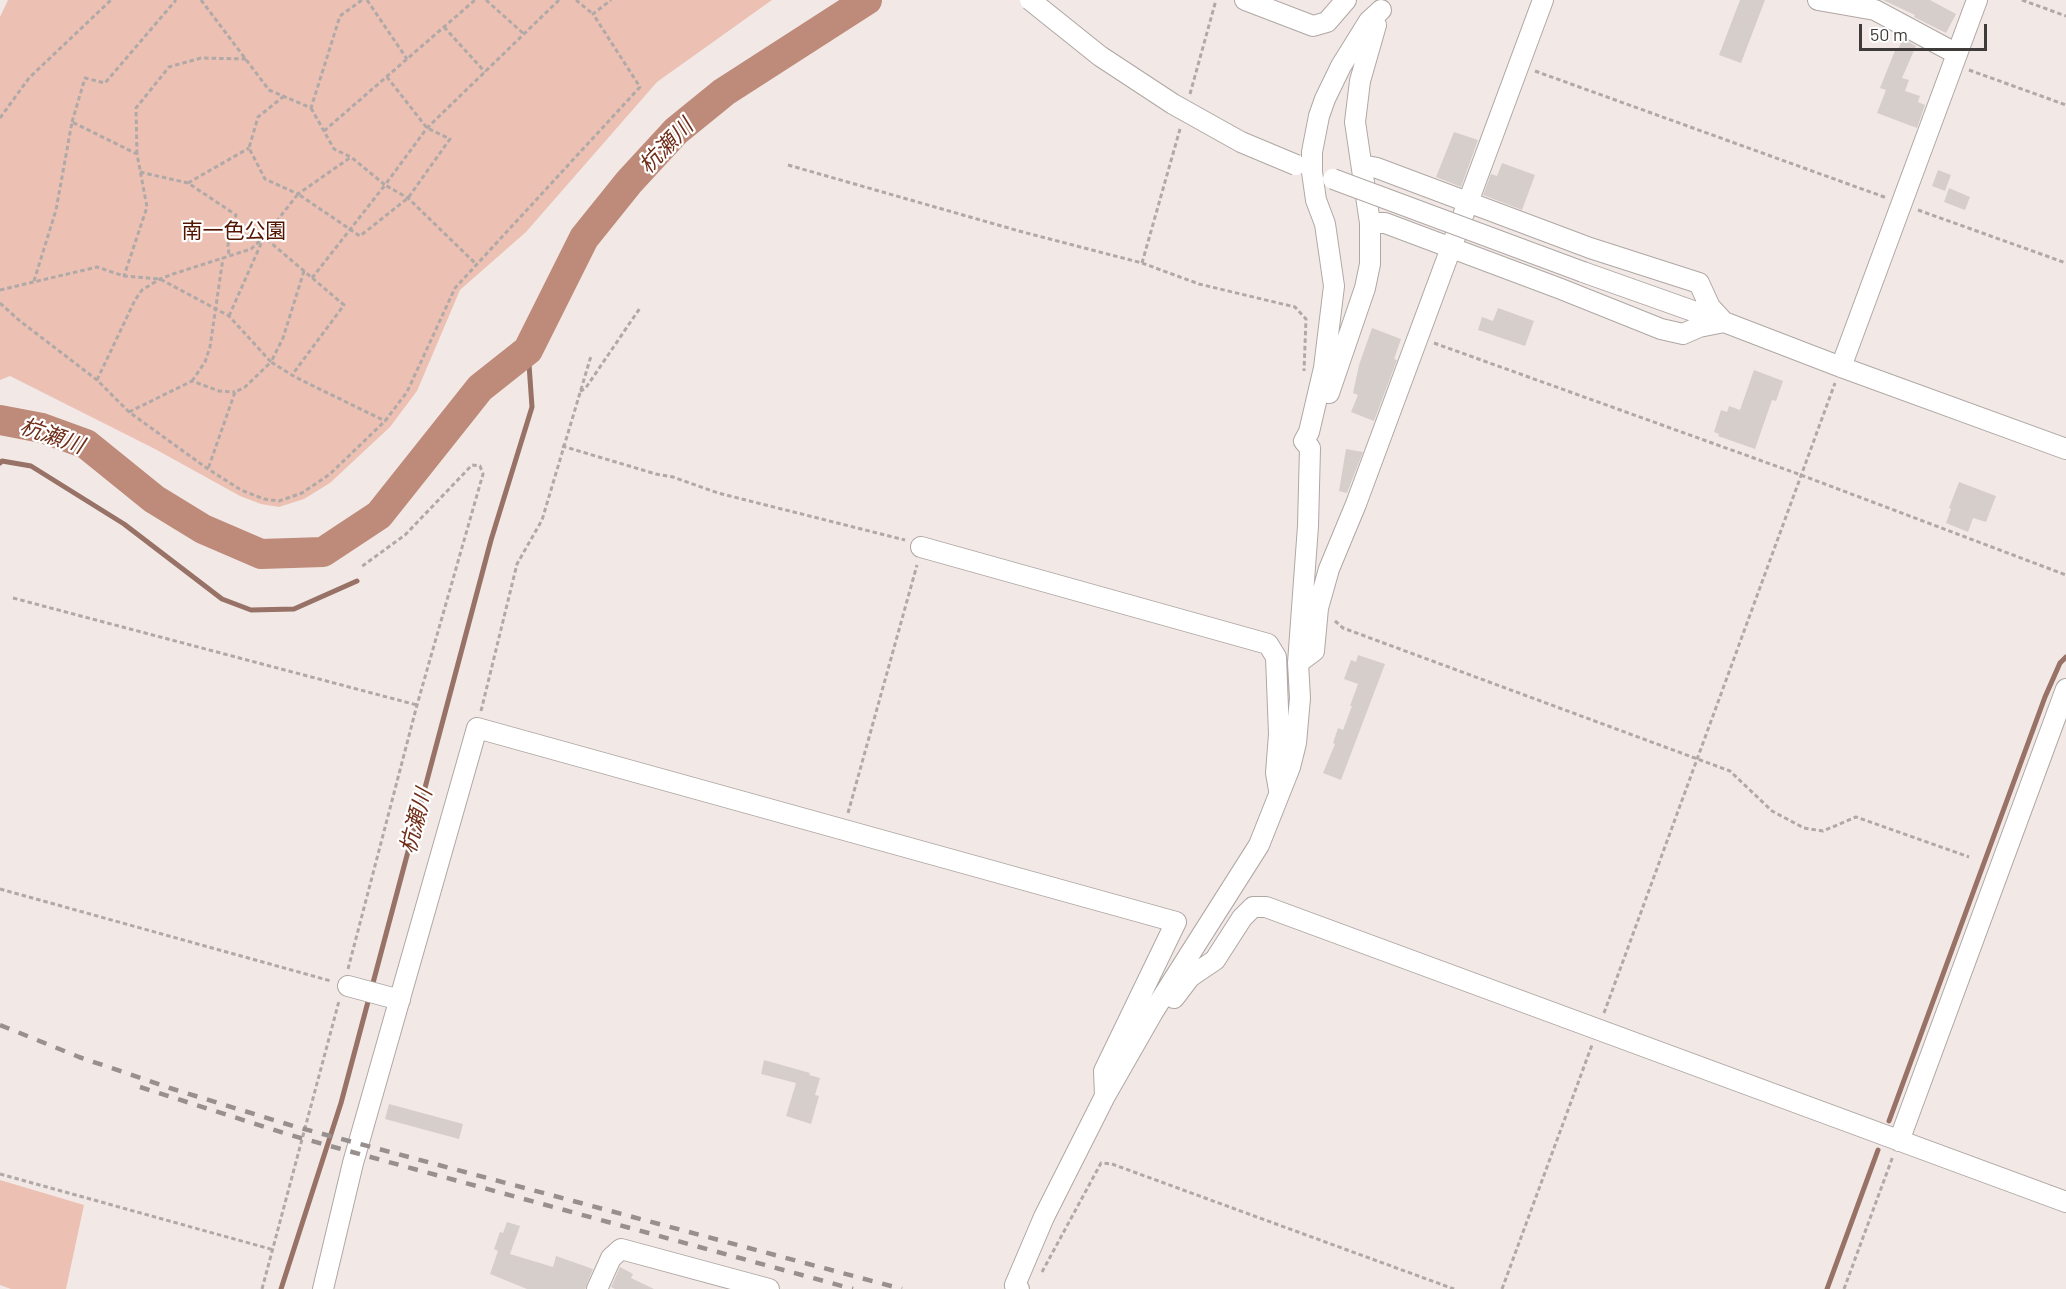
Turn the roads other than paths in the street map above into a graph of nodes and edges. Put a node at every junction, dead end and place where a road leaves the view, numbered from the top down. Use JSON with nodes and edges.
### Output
{"nodes":[{"id":1,"x":1030,"y":0,"type":"edge"},
{"id":2,"x":1245,"y":0,"type":"edge"},
{"id":3,"x":1346,"y":0,"type":"edge"},
{"id":4,"x":1543,"y":0,"type":"edge"},
{"id":5,"x":1818,"y":0,"type":"edge"},
{"id":6,"x":1977,"y":0,"type":"edge"},
{"id":7,"x":1384,"y":5,"type":"edge"},
{"id":8,"x":1955,"y":59,"type":"junction"},
{"id":9,"x":1362,"y":165,"type":"junction"},
{"id":10,"x":1304,"y":168,"type":"junction"},
{"id":11,"x":1467,"y":203,"type":"junction"},
{"id":12,"x":1370,"y":223,"type":"junction"},
{"id":13,"x":1451,"y":248,"type":"junction"},
{"id":14,"x":1724,"y":322,"type":"junction"},
{"id":15,"x":1840,"y":367,"type":"junction"},
{"id":16,"x":1310,"y":448,"type":"junction"},
{"id":17,"x":2066,"y":449,"type":"edge"},
{"id":18,"x":921,"y":547,"type":"road end"},
{"id":19,"x":1298,"y":663,"type":"junction"},
{"id":20,"x":2066,"y":689,"type":"edge"},
{"id":21,"x":1281,"y":792,"type":"junction"},
{"id":22,"x":346,"y":985,"type":"road end"},
{"id":23,"x":397,"y":999,"type":"junction"},
{"id":24,"x":1153,"y":1012,"type":"junction"},
{"id":25,"x":1105,"y":1096,"type":"junction"},
{"id":26,"x":1899,"y":1141,"type":"junction"},
{"id":27,"x":2066,"y":1202,"type":"edge"},
{"id":28,"x":323,"y":1289,"type":"edge"},
{"id":29,"x":597,"y":1289,"type":"edge"},
{"id":30,"x":769,"y":1289,"type":"edge"},
{"id":31,"x":1019,"y":1289,"type":"edge"}],
"edges":[{"from":1,"to":10,"type":"street","bridge":true},
{"from":2,"to":3,"type":"street"},
{"from":4,"to":11,"type":"street"},
{"from":5,"to":8,"type":"street"},
{"from":6,"to":8,"type":"street"},
{"from":7,"to":9,"type":"street"},
{"from":7,"to":10,"type":"street"},
{"from":8,"to":15,"type":"street"},
{"from":9,"to":11,"type":"street"},
{"from":9,"to":12,"type":"street"},
{"from":10,"to":14,"type":"street","bridge":true},
{"from":10,"to":16,"type":"street"},
{"from":11,"to":13,"type":"street"},
{"from":11,"to":14,"type":"street"},
{"from":12,"to":13,"type":"street"},
{"from":12,"to":16,"type":"street"},
{"from":13,"to":14,"type":"street"},
{"from":13,"to":19,"type":"street"},
{"from":14,"to":15,"type":"street"},
{"from":15,"to":17,"type":"street"},
{"from":16,"to":19,"type":"street"},
{"from":18,"to":21,"type":"street"},
{"from":19,"to":21,"type":"street"},
{"from":20,"to":26,"type":"street"},
{"from":21,"to":24,"type":"street"},
{"from":22,"to":23,"type":"street"},
{"from":23,"to":25,"type":"street"},
{"from":23,"to":28,"type":"street"},
{"from":24,"to":25,"type":"street"},
{"from":24,"to":26,"type":"street"},
{"from":25,"to":31,"type":"street"},
{"from":26,"to":27,"type":"street"},
{"from":29,"to":30,"type":"street"}]}
